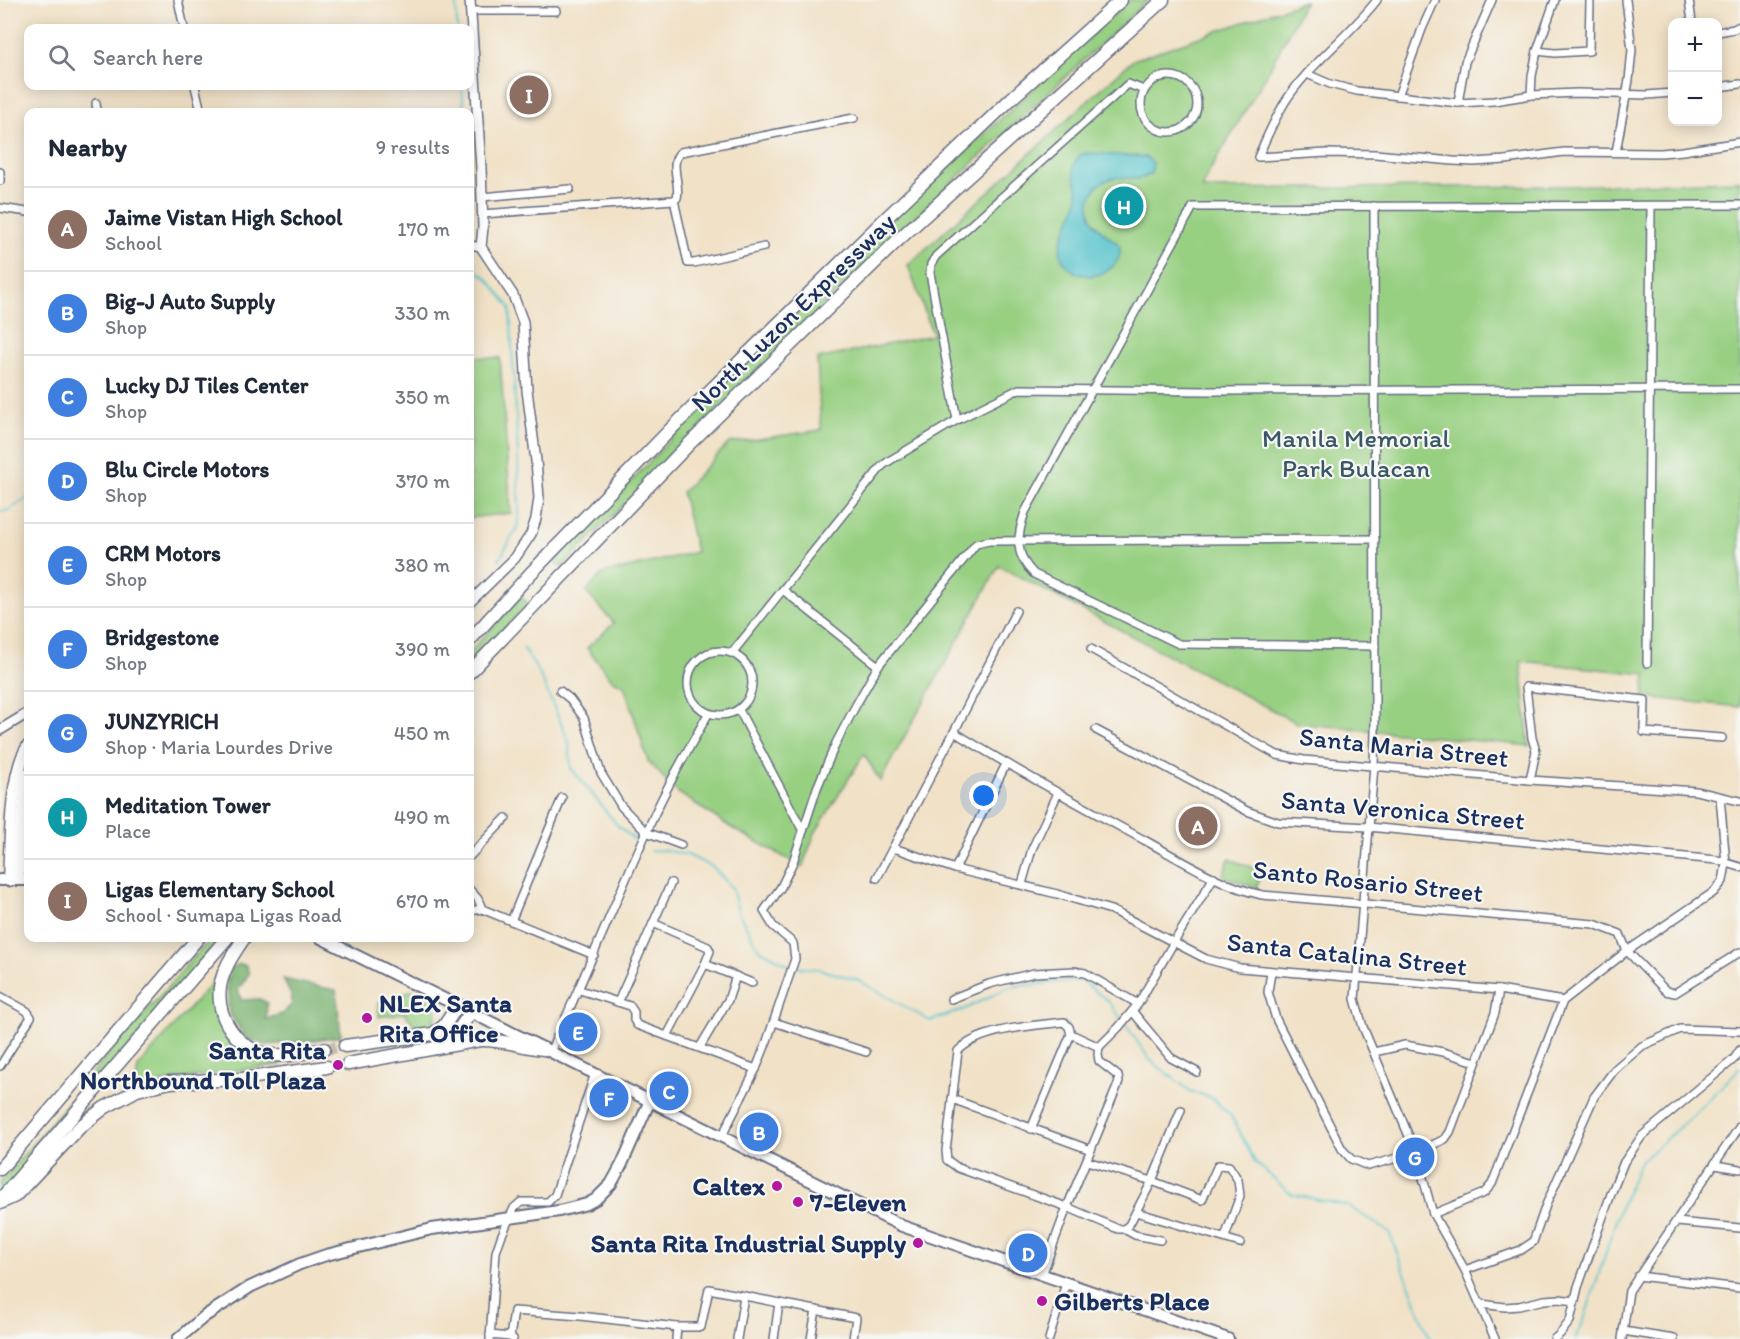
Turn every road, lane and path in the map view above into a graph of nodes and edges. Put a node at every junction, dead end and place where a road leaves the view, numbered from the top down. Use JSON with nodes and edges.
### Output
{"nodes":[{"id":1,"x":178,"y":0,"type":"edge"},
{"id":2,"x":471,"y":0,"type":"edge"},
{"id":3,"x":1121,"y":0,"type":"edge"},
{"id":4,"x":1163,"y":0,"type":"edge"},
{"id":5,"x":1377,"y":0,"type":"edge"},
{"id":6,"x":1435,"y":0,"type":"edge"},
{"id":7,"x":1492,"y":0,"type":"edge"},
{"id":8,"x":1555,"y":0,"type":"edge"},
{"id":9,"x":1590,"y":0,"type":"edge"},
{"id":10,"x":1626,"y":0,"type":"edge"},
{"id":11,"x":1689,"y":0,"type":"edge"},
{"id":12,"x":471,"y":10,"type":"junction"},
{"id":13,"x":556,"y":11,"type":"dead end"},
{"id":14,"x":1691,"y":18,"type":"edge"},
{"id":15,"x":183,"y":24,"type":"edge"},
{"id":16,"x":472,"y":24,"type":"edge"},
{"id":17,"x":1740,"y":26,"type":"edge"},
{"id":18,"x":1722,"y":31,"type":"edge"},
{"id":19,"x":474,"y":46,"type":"edge"},
{"id":20,"x":1537,"y":51,"type":"junction"},
{"id":21,"x":1307,"y":74,"type":"junction"},
{"id":22,"x":1740,"y":84,"type":"edge"},
{"id":23,"x":1722,"y":86,"type":"edge"},
{"id":24,"x":196,"y":90,"type":"edge"},
{"id":25,"x":1144,"y":90,"type":"junction"},
{"id":26,"x":1668,"y":93,"type":"edge"},
{"id":27,"x":1627,"y":94,"type":"junction"},
{"id":28,"x":1531,"y":95,"type":"junction"},
{"id":29,"x":1398,"y":96,"type":"junction"},
{"id":30,"x":96,"y":103,"type":"dead end"},
{"id":31,"x":1458,"y":103,"type":"junction"},
{"id":32,"x":97,"y":108,"type":"edge"},
{"id":33,"x":200,"y":108,"type":"edge"},
{"id":34,"x":854,"y":118,"type":"dead end"},
{"id":35,"x":1740,"y":142,"type":"edge"},
{"id":36,"x":1616,"y":152,"type":"junction"},
{"id":37,"x":0,"y":172,"type":"edge"},
{"id":38,"x":0,"y":181,"type":"edge"},
{"id":39,"x":570,"y":189,"type":"dead end"},
{"id":40,"x":482,"y":197,"type":"junction"},
{"id":41,"x":674,"y":200,"type":"junction"},
{"id":42,"x":1740,"y":205,"type":"edge"},
{"id":43,"x":1374,"y":206,"type":"junction"},
{"id":44,"x":1651,"y":206,"type":"junction"},
{"id":45,"x":0,"y":208,"type":"edge"},
{"id":46,"x":24,"y":211,"type":"edge"},
{"id":47,"x":482,"y":214,"type":"junction"},
{"id":48,"x":474,"y":245,"type":"edge"},
{"id":49,"x":481,"y":246,"type":"junction"},
{"id":50,"x":764,"y":247,"type":"dead end"},
{"id":51,"x":1649,"y":389,"type":"junction"},
{"id":52,"x":1740,"y":389,"type":"edge"},
{"id":53,"x":1091,"y":391,"type":"junction"},
{"id":54,"x":1374,"y":391,"type":"junction"},
{"id":55,"x":957,"y":420,"type":"junction"},
{"id":56,"x":1375,"y":539,"type":"junction"},
{"id":57,"x":1019,"y":541,"type":"junction"},
{"id":58,"x":783,"y":590,"type":"junction"},
{"id":59,"x":474,"y":598,"type":"edge"},
{"id":60,"x":1016,"y":611,"type":"dead end"},
{"id":61,"x":474,"y":636,"type":"edge"},
{"id":62,"x":1375,"y":646,"type":"junction"},
{"id":63,"x":1091,"y":649,"type":"dead end"},
{"id":64,"x":732,"y":653,"type":"junction"},
{"id":65,"x":1647,"y":663,"type":"dead end"},
{"id":66,"x":878,"y":666,"type":"junction"},
{"id":67,"x":474,"y":668,"type":"edge"},
{"id":68,"x":560,"y":691,"type":"dead end"},
{"id":69,"x":739,"y":710,"type":"junction"},
{"id":70,"x":708,"y":714,"type":"junction"},
{"id":71,"x":24,"y":716,"type":"edge"},
{"id":72,"x":0,"y":730,"type":"edge"},
{"id":73,"x":1096,"y":730,"type":"dead end"},
{"id":74,"x":954,"y":732,"type":"junction"},
{"id":75,"x":1722,"y":738,"type":"dead end"},
{"id":76,"x":24,"y":753,"type":"edge"},
{"id":77,"x":1006,"y":764,"type":"junction"},
{"id":78,"x":1374,"y":766,"type":"junction"},
{"id":79,"x":1530,"y":780,"type":"junction"},
{"id":80,"x":1058,"y":793,"type":"junction"},
{"id":81,"x":1720,"y":797,"type":"junction"},
{"id":82,"x":562,"y":798,"type":"dead end"},
{"id":83,"x":1740,"y":801,"type":"edge"},
{"id":84,"x":506,"y":818,"type":"dead end"},
{"id":85,"x":24,"y":825,"type":"edge"},
{"id":86,"x":1368,"y":827,"type":"junction"},
{"id":87,"x":803,"y":831,"type":"junction"},
{"id":88,"x":646,"y":832,"type":"junction"},
{"id":89,"x":681,"y":845,"type":"dead end"},
{"id":90,"x":894,"y":848,"type":"junction"},
{"id":91,"x":474,"y":852,"type":"edge"},
{"id":92,"x":1726,"y":864,"type":"junction"},
{"id":93,"x":1740,"y":867,"type":"edge"},
{"id":94,"x":955,"y":869,"type":"junction"},
{"id":95,"x":1214,"y":877,"type":"junction"},
{"id":96,"x":877,"y":878,"type":"dead end"},
{"id":97,"x":14,"y":880,"type":"edge"},
{"id":98,"x":671,"y":883,"type":"dead end"},
{"id":99,"x":1022,"y":884,"type":"junction"},
{"id":100,"x":474,"y":894,"type":"edge"},
{"id":101,"x":1362,"y":903,"type":"junction"},
{"id":102,"x":482,"y":909,"type":"junction"},
{"id":103,"x":474,"y":910,"type":"edge"},
{"id":104,"x":512,"y":921,"type":"junction"},
{"id":105,"x":653,"y":923,"type":"junction"},
{"id":106,"x":195,"y":942,"type":"edge"},
{"id":107,"x":224,"y":942,"type":"edge"},
{"id":108,"x":241,"y":942,"type":"edge"},
{"id":109,"x":329,"y":942,"type":"edge"},
{"id":110,"x":1174,"y":942,"type":"junction"},
{"id":111,"x":1627,"y":951,"type":"junction"},
{"id":112,"x":1740,"y":952,"type":"edge"},
{"id":113,"x":594,"y":955,"type":"junction"},
{"id":114,"x":705,"y":964,"type":"junction"},
{"id":115,"x":1270,"y":972,"type":"junction"},
{"id":116,"x":736,"y":976,"type":"junction"},
{"id":117,"x":1355,"y":978,"type":"junction"},
{"id":118,"x":752,"y":983,"type":"dead end"},
{"id":119,"x":580,"y":990,"type":"junction"},
{"id":120,"x":1499,"y":990,"type":"junction"},
{"id":121,"x":0,"y":996,"type":"edge"},
{"id":122,"x":951,"y":999,"type":"dead end"},
{"id":123,"x":1563,"y":1000,"type":"junction"},
{"id":124,"x":618,"y":1002,"type":"junction"},
{"id":125,"x":1138,"y":1004,"type":"junction"},
{"id":126,"x":458,"y":1005,"type":"junction"},
{"id":127,"x":471,"y":1012,"type":"junction"},
{"id":128,"x":1132,"y":1013,"type":"junction"},
{"id":129,"x":774,"y":1022,"type":"junction"},
{"id":130,"x":1740,"y":1031,"type":"edge"},
{"id":131,"x":1071,"y":1035,"type":"junction"},
{"id":132,"x":667,"y":1036,"type":"junction"},
{"id":133,"x":345,"y":1046,"type":"tunnel mouth"},
{"id":134,"x":434,"y":1047,"type":"junction"},
{"id":135,"x":700,"y":1047,"type":"junction"},
{"id":136,"x":1099,"y":1047,"type":"junction"},
{"id":137,"x":324,"y":1050,"type":"tunnel mouth"},
{"id":138,"x":547,"y":1050,"type":"junction"},
{"id":139,"x":1740,"y":1050,"type":"edge"},
{"id":140,"x":866,"y":1052,"type":"dead end"},
{"id":141,"x":1374,"y":1052,"type":"junction"},
{"id":142,"x":1476,"y":1062,"type":"junction"},
{"id":143,"x":348,"y":1064,"type":"tunnel mouth"},
{"id":144,"x":0,"y":1066,"type":"edge"},
{"id":145,"x":327,"y":1067,"type":"tunnel mouth"},
{"id":146,"x":756,"y":1069,"type":"junction"},
{"id":147,"x":1197,"y":1071,"type":"dead end"},
{"id":148,"x":595,"y":1073,"type":"junction"},
{"id":149,"x":652,"y":1096,"type":"dead end"},
{"id":150,"x":952,"y":1099,"type":"junction"},
{"id":151,"x":1181,"y":1110,"type":"dead end"},
{"id":152,"x":1740,"y":1126,"type":"edge"},
{"id":153,"x":1031,"y":1129,"type":"junction"},
{"id":154,"x":722,"y":1136,"type":"junction"},
{"id":155,"x":1091,"y":1150,"type":"junction"},
{"id":156,"x":1416,"y":1154,"type":"junction"},
{"id":157,"x":1087,"y":1161,"type":"junction"},
{"id":158,"x":1714,"y":1165,"type":"junction"},
{"id":159,"x":0,"y":1169,"type":"edge"},
{"id":160,"x":1740,"y":1169,"type":"edge"},
{"id":161,"x":1152,"y":1181,"type":"junction"},
{"id":162,"x":0,"y":1201,"type":"edge"},
{"id":163,"x":1067,"y":1207,"type":"junction"},
{"id":164,"x":1137,"y":1212,"type":"junction"},
{"id":165,"x":1433,"y":1214,"type":"junction"},
{"id":166,"x":508,"y":1219,"type":"junction"},
{"id":167,"x":1677,"y":1222,"type":"junction"},
{"id":168,"x":1740,"y":1228,"type":"edge"},
{"id":169,"x":1124,"y":1229,"type":"junction"},
{"id":170,"x":1224,"y":1237,"type":"junction"},
{"id":171,"x":1160,"y":1240,"type":"dead end"},
{"id":172,"x":1240,"y":1243,"type":"dead end"},
{"id":173,"x":1466,"y":1270,"type":"junction"},
{"id":174,"x":1042,"y":1275,"type":"junction"},
{"id":175,"x":1638,"y":1276,"type":"junction"},
{"id":176,"x":1065,"y":1283,"type":"junction"},
{"id":177,"x":1740,"y":1288,"type":"edge"},
{"id":178,"x":744,"y":1296,"type":"junction"},
{"id":179,"x":1575,"y":1301,"type":"junction"},
{"id":180,"x":779,"y":1303,"type":"junction"},
{"id":181,"x":1481,"y":1304,"type":"junction"},
{"id":182,"x":816,"y":1310,"type":"junction"},
{"id":183,"x":677,"y":1327,"type":"junction"},
{"id":184,"x":1623,"y":1335,"type":"edge"},
{"id":185,"x":490,"y":1337,"type":"edge"},
{"id":186,"x":512,"y":1338,"type":"edge"},
{"id":187,"x":178,"y":1339,"type":"edge"},
{"id":188,"x":676,"y":1339,"type":"edge"},
{"id":189,"x":737,"y":1339,"type":"edge"},
{"id":190,"x":774,"y":1339,"type":"edge"},
{"id":191,"x":812,"y":1339,"type":"edge"},
{"id":192,"x":853,"y":1339,"type":"edge"},
{"id":193,"x":1049,"y":1339,"type":"edge"},
{"id":194,"x":1228,"y":1339,"type":"edge"},
{"id":195,"x":1495,"y":1339,"type":"edge"},
{"id":196,"x":1554,"y":1339,"type":"edge"},
{"id":197,"x":1674,"y":1339,"type":"edge"}],
"edges":[{"from":1,"to":15,"type":"street"},
{"from":2,"to":12,"type":"main road"},
{"from":3,"to":61,"type":"highway","name":"North Luzon Expressway"},
{"from":4,"to":67,"type":"highway","name":"North Luzon Expressway"},
{"from":5,"to":21,"type":"street"},
{"from":6,"to":29,"type":"street"},
{"from":7,"to":31,"type":"street"},
{"from":8,"to":20,"type":"street"},
{"from":9,"to":20,"type":"street"},
{"from":10,"to":27,"type":"street"},
{"from":11,"to":14,"type":"street"},
{"from":12,"to":13,"type":"street"},
{"from":12,"to":16,"type":"main road"},
{"from":17,"to":18,"type":"street"},
{"from":19,"to":40,"type":"main road"},
{"from":20,"to":28,"type":"street"},
{"from":21,"to":29,"type":"street"},
{"from":21,"to":36,"type":"street"},
{"from":22,"to":23,"type":"street"},
{"from":24,"to":33,"type":"street"},
{"from":25,"to":25,"type":"street"},
{"from":25,"to":55,"type":"street"},
{"from":26,"to":27,"type":"street"},
{"from":27,"to":28,"type":"street"},
{"from":27,"to":36,"type":"street"},
{"from":28,"to":31,"type":"street"},
{"from":29,"to":31,"type":"street"},
{"from":30,"to":32,"type":"street"},
{"from":34,"to":41,"type":"street"},
{"from":35,"to":36,"type":"street"},
{"from":37,"to":38,"type":"street"},
{"from":39,"to":40,"type":"street"},
{"from":40,"to":47,"type":"main road"},
{"from":41,"to":47,"type":"street"},
{"from":41,"to":50,"type":"street"},
{"from":42,"to":44,"type":"street"},
{"from":43,"to":44,"type":"street"},
{"from":43,"to":53,"type":"street"},
{"from":43,"to":54,"type":"street"},
{"from":44,"to":51,"type":"street"},
{"from":45,"to":46,"type":"street"},
{"from":47,"to":49,"type":"main road"},
{"from":48,"to":49,"type":"street"},
{"from":49,"to":59,"type":"main road"},
{"from":51,"to":52,"type":"street"},
{"from":51,"to":54,"type":"street"},
{"from":51,"to":65,"type":"street"},
{"from":53,"to":54,"type":"street"},
{"from":53,"to":55,"type":"street"},
{"from":53,"to":57,"type":"street"},
{"from":54,"to":56,"type":"street"},
{"from":55,"to":58,"type":"street"},
{"from":56,"to":57,"type":"street"},
{"from":56,"to":62,"type":"street"},
{"from":57,"to":62,"type":"street"},
{"from":57,"to":66,"type":"street"},
{"from":58,"to":64,"type":"street"},
{"from":58,"to":66,"type":"street"},
{"from":60,"to":74,"type":"street"},
{"from":62,"to":78,"type":"street"},
{"from":63,"to":78,"type":"street","name":"Santa Maria Street"},
{"from":64,"to":69,"type":"street"},
{"from":64,"to":70,"type":"street"},
{"from":66,"to":87,"type":"street"},
{"from":68,"to":88,"type":"street"},
{"from":69,"to":70,"type":"street"},
{"from":69,"to":87,"type":"street"},
{"from":70,"to":88,"type":"street"},
{"from":71,"to":72,"type":"main road"},
{"from":73,"to":86,"type":"street","name":"Santa Veronica Street"},
{"from":74,"to":77,"type":"street","name":"Santo Rosario Street"},
{"from":74,"to":90,"type":"street"},
{"from":75,"to":79,"type":"street"},
{"from":76,"to":97,"type":"highway"},
{"from":77,"to":80,"type":"street","name":"Santo Rosario Street"},
{"from":77,"to":94,"type":"street"},
{"from":78,"to":79,"type":"street","name":"Santa Maria Street"},
{"from":78,"to":86,"type":"street"},
{"from":79,"to":81,"type":"street","name":"Santa Maria Street"},
{"from":80,"to":95,"type":"street","name":"Santo Rosario Street"},
{"from":80,"to":99,"type":"street"},
{"from":81,"to":83,"type":"street","name":"Santa Maria Street"},
{"from":81,"to":92,"type":"street"},
{"from":82,"to":104,"type":"street"},
{"from":84,"to":91,"type":"street"},
{"from":85,"to":97,"type":"highway"},
{"from":86,"to":92,"type":"street","name":"Santa Veronica Street"},
{"from":86,"to":101,"type":"street"},
{"from":87,"to":129,"type":"street"},
{"from":88,"to":89,"type":"street"},
{"from":88,"to":113,"type":"street"},
{"from":90,"to":94,"type":"street","name":"Santa Catalina Street"},
{"from":90,"to":96,"type":"street"},
{"from":92,"to":93,"type":"street","name":"Santa Veronica Street"},
{"from":92,"to":111,"type":"street"},
{"from":94,"to":99,"type":"street","name":"Santa Catalina Street"},
{"from":95,"to":101,"type":"street","name":"Santo Rosario Street"},
{"from":95,"to":110,"type":"street"},
{"from":98,"to":105,"type":"street"},
{"from":99,"to":110,"type":"street","name":"Santa Catalina Street"},
{"from":100,"to":102,"type":"street"},
{"from":101,"to":111,"type":"street","name":"Santo Rosario Street"},
{"from":101,"to":117,"type":"street"},
{"from":102,"to":103,"type":"street"},
{"from":102,"to":104,"type":"street"},
{"from":104,"to":113,"type":"street"},
{"from":105,"to":114,"type":"street"},
{"from":105,"to":124,"type":"street"},
{"from":106,"to":159,"type":"highway"},
{"from":107,"to":162,"type":"highway"},
{"from":108,"to":137,"type":"highway"},
{"from":109,"to":126,"type":"main road"},
{"from":110,"to":115,"type":"street","name":"Santa Catalina Street"},
{"from":110,"to":125,"type":"street"},
{"from":111,"to":112,"type":"street","name":"Santo Rosario Street"},
{"from":111,"to":123,"type":"street"},
{"from":113,"to":119,"type":"street"},
{"from":114,"to":116,"type":"street"},
{"from":114,"to":132,"type":"street"},
{"from":115,"to":117,"type":"street","name":"Santa Catalina Street"},
{"from":115,"to":156,"type":"street"},
{"from":116,"to":118,"type":"street"},
{"from":116,"to":135,"type":"street"},
{"from":117,"to":120,"type":"street","name":"Santa Catalina Street"},
{"from":117,"to":141,"type":"street"},
{"from":119,"to":124,"type":"street"},
{"from":119,"to":138,"type":"street"},
{"from":120,"to":123,"type":"street","name":"Santa Catalina Street"},
{"from":120,"to":142,"type":"street"},
{"from":121,"to":144,"type":"street"},
{"from":122,"to":125,"type":"street"},
{"from":123,"to":165,"type":"street"},
{"from":124,"to":132,"type":"street"},
{"from":125,"to":128,"type":"street"},
{"from":126,"to":127,"type":"main road"},
{"from":126,"to":133,"type":"highway"},
{"from":127,"to":134,"type":"highway"},
{"from":127,"to":138,"type":"main road"},
{"from":128,"to":136,"type":"street"},
{"from":128,"to":147,"type":"street"},
{"from":129,"to":140,"type":"street"},
{"from":129,"to":146,"type":"street"},
{"from":130,"to":173,"type":"street"},
{"from":131,"to":136,"type":"street"},
{"from":131,"to":150,"type":"street"},
{"from":131,"to":153,"type":"street"},
{"from":132,"to":135,"type":"street"},
{"from":134,"to":138,"type":"highway"},
{"from":134,"to":143,"type":"highway"},
{"from":135,"to":146,"type":"street"},
{"from":136,"to":155,"type":"street"},
{"from":138,"to":148,"type":"main road"},
{"from":139,"to":179,"type":"street"},
{"from":141,"to":142,"type":"street"},
{"from":141,"to":156,"type":"street"},
{"from":142,"to":156,"type":"street"},
{"from":145,"to":162,"type":"highway"},
{"from":146,"to":154,"type":"street"},
{"from":148,"to":154,"type":"main road"},
{"from":148,"to":166,"type":"street"},
{"from":149,"to":166,"type":"main road"},
{"from":150,"to":153,"type":"street"},
{"from":150,"to":163,"type":"street"},
{"from":151,"to":161,"type":"street"},
{"from":152,"to":158,"type":"street"},
{"from":153,"to":155,"type":"street"},
{"from":154,"to":174,"type":"main road"},
{"from":155,"to":157,"type":"street"},
{"from":156,"to":165,"type":"street"},
{"from":157,"to":161,"type":"street"},
{"from":157,"to":163,"type":"street"},
{"from":158,"to":160,"type":"street"},
{"from":158,"to":167,"type":"street"},
{"from":161,"to":164,"type":"street"},
{"from":161,"to":170,"type":"street"},
{"from":163,"to":169,"type":"street"},
{"from":163,"to":174,"type":"street"},
{"from":164,"to":169,"type":"street"},
{"from":164,"to":170,"type":"street"},
{"from":165,"to":173,"type":"street"},
{"from":166,"to":185,"type":"street"},
{"from":166,"to":187,"type":"main road"},
{"from":167,"to":168,"type":"street"},
{"from":167,"to":175,"type":"street"},
{"from":169,"to":171,"type":"street"},
{"from":170,"to":172,"type":"street"},
{"from":173,"to":181,"type":"street"},
{"from":174,"to":176,"type":"main road"},
{"from":175,"to":177,"type":"street"},
{"from":175,"to":184,"type":"street"},
{"from":176,"to":193,"type":"street"},
{"from":176,"to":194,"type":"main road"},
{"from":178,"to":180,"type":"street"},
{"from":178,"to":183,"type":"street"},
{"from":178,"to":189,"type":"street"},
{"from":179,"to":181,"type":"street"},
{"from":179,"to":196,"type":"street"},
{"from":180,"to":182,"type":"street"},
{"from":180,"to":190,"type":"street"},
{"from":181,"to":195,"type":"street"},
{"from":182,"to":191,"type":"street"},
{"from":182,"to":192,"type":"street"},
{"from":183,"to":186,"type":"street"},
{"from":183,"to":188,"type":"street"},
{"from":184,"to":197,"type":"street"},
{"from":185,"to":186,"type":"street"}]}
